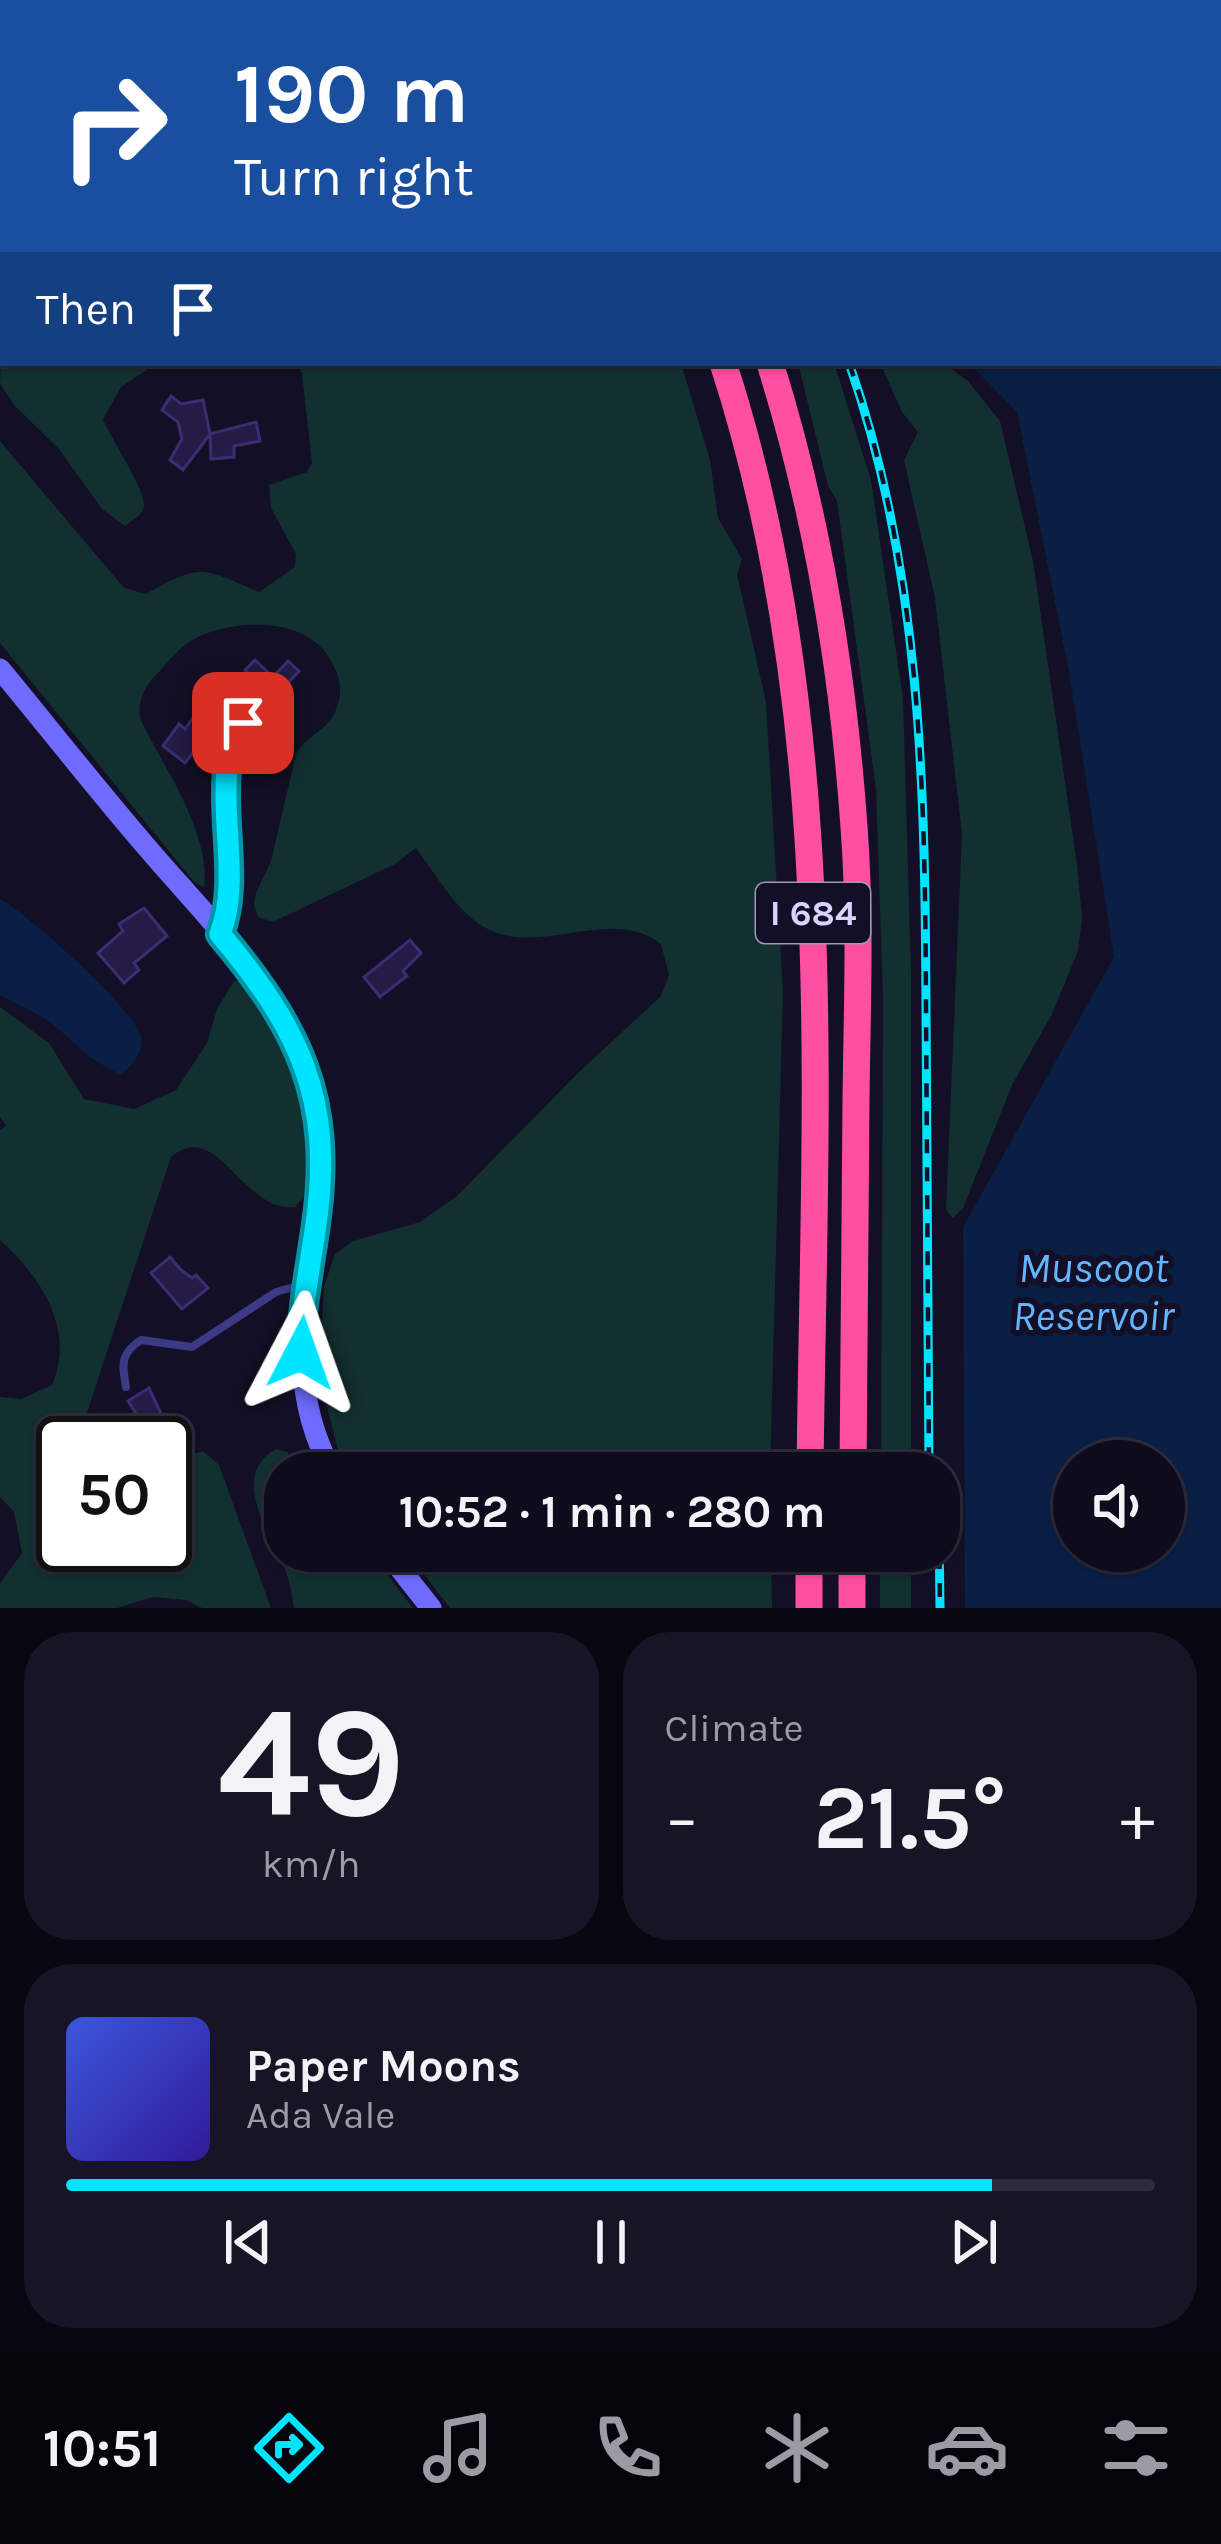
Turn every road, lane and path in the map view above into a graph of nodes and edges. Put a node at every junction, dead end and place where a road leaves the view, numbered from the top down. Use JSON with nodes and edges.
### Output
{"nodes":[{"id":1,"x":724,"y":366,"type":"edge"},
{"id":2,"x":771,"y":366,"type":"edge"},
{"id":3,"x":0,"y":669,"type":"edge"},
{"id":4,"x":243,"y":723,"type":"dead end"},
{"id":5,"x":220,"y":934,"type":"junction"},
{"id":6,"x":306,"y":1284,"type":"junction"},
{"id":7,"x":126,"y":1387,"type":"dead end"},
{"id":8,"x":323,"y":1452,"type":"edge"},
{"id":9,"x":810,"y":1452,"type":"edge"},
{"id":10,"x":853,"y":1452,"type":"edge"},
{"id":11,"x":402,"y":1572,"type":"edge"},
{"id":12,"x":809,"y":1572,"type":"edge"},
{"id":13,"x":852,"y":1572,"type":"edge"},
{"id":14,"x":430,"y":1608,"type":"edge"},
{"id":15,"x":808,"y":1608,"type":"edge"},
{"id":16,"x":852,"y":1608,"type":"edge"}],
"edges":[{"from":1,"to":9,"type":"highway","number":"I 684"},
{"from":2,"to":10,"type":"highway","number":"I 684"},
{"from":3,"to":5,"type":"main road"},
{"from":4,"to":5,"type":"lane"},
{"from":5,"to":6,"type":"main road"},
{"from":6,"to":7,"type":"lane"},
{"from":6,"to":8,"type":"main road"},
{"from":11,"to":14,"type":"main road"},
{"from":12,"to":15,"type":"highway"},
{"from":13,"to":16,"type":"highway"}]}
